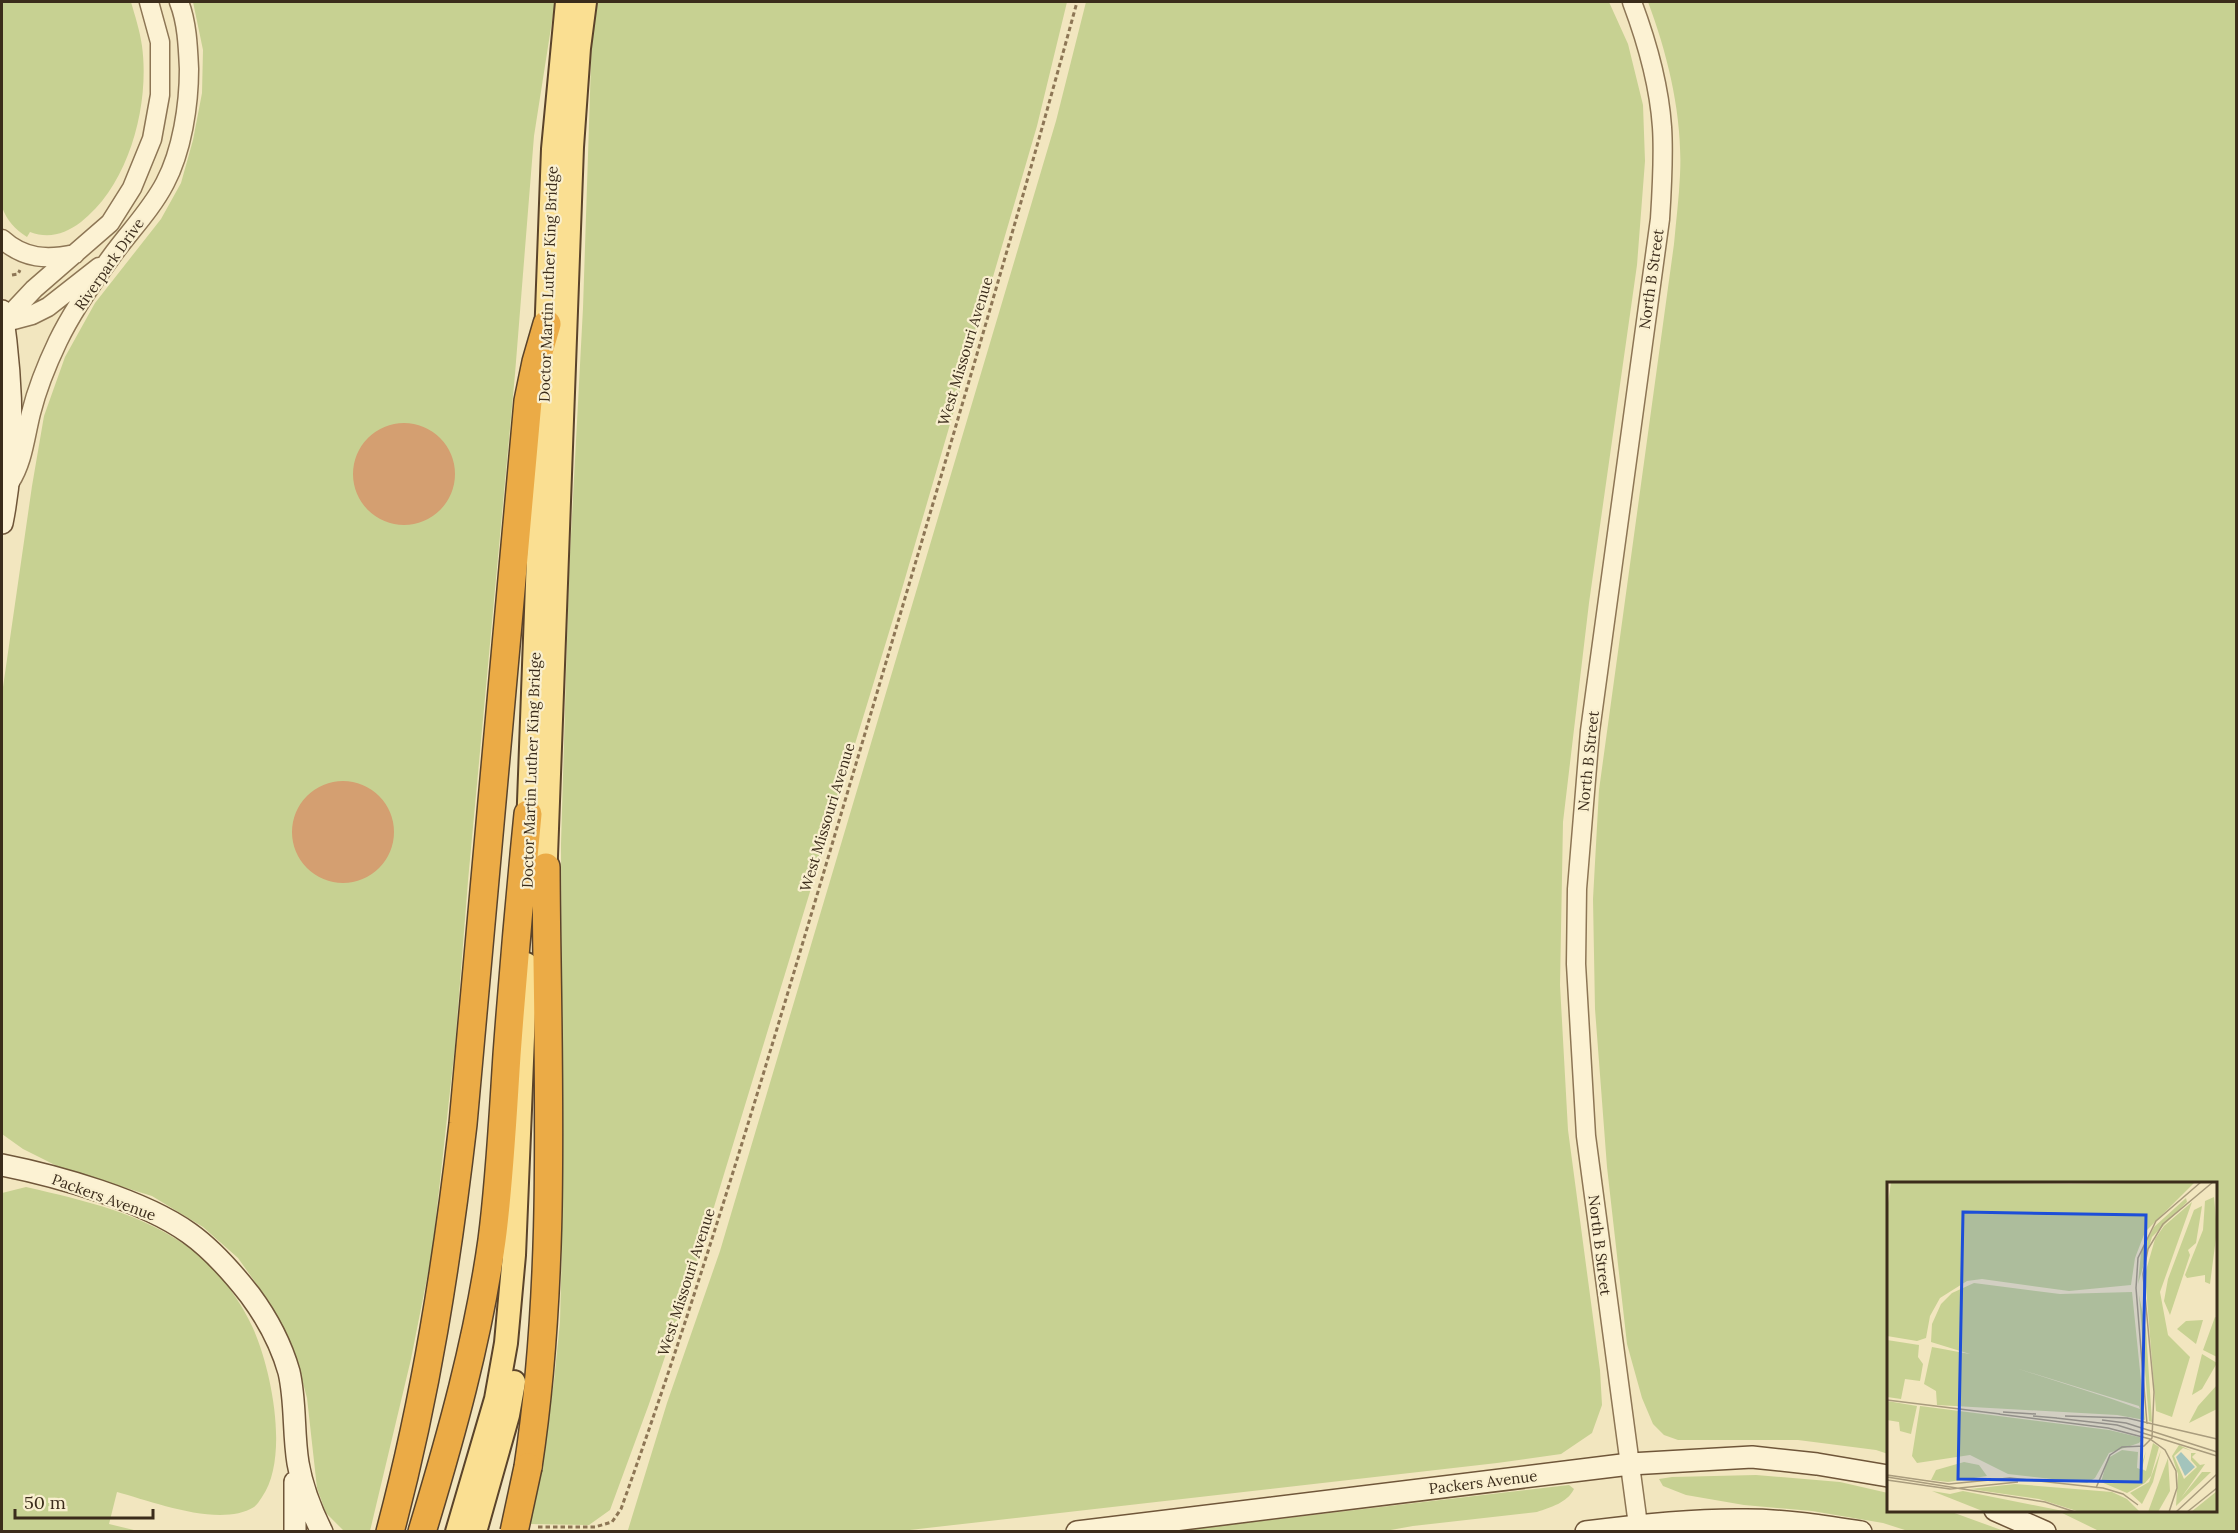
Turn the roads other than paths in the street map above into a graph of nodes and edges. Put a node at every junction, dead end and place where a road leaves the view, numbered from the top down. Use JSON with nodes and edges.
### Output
{"nodes":[{"id":1,"x":149,"y":2,"type":"edge"},
{"id":2,"x":179,"y":2,"type":"edge"},
{"id":3,"x":567,"y":2,"type":"edge"},
{"id":4,"x":585,"y":2,"type":"edge"},
{"id":5,"x":1632,"y":2,"type":"edge"},
{"id":6,"x":2,"y":239,"type":"edge"},
{"id":7,"x":77,"y":253,"type":"junction"},
{"id":8,"x":112,"y":256,"type":"junction"},
{"id":9,"x":2,"y":319,"type":"edge"},
{"id":10,"x":547,"y":324,"type":"junction"},
{"id":11,"x":8,"y":487,"type":"junction"},
{"id":12,"x":2,"y":524,"type":"edge"},
{"id":13,"x":528,"y":814,"type":"junction"},
{"id":14,"x":546,"y":867,"type":"junction"},
{"id":15,"x":2,"y":1165,"type":"edge"},
{"id":16,"x":487,"y":1461,"type":"junction"},
{"id":17,"x":298,"y":1464,"type":"junction"},
{"id":18,"x":1630,"y":1464,"type":"junction"},
{"id":19,"x":1887,"y":1476,"type":"edge"},
{"id":20,"x":2000,"y":1512,"type":"edge"},
{"id":21,"x":1638,"y":1526,"type":"junction"},
{"id":22,"x":521,"y":1529,"type":"edge"},
{"id":23,"x":295,"y":1532,"type":"edge"},
{"id":24,"x":322,"y":1532,"type":"edge"},
{"id":25,"x":390,"y":1532,"type":"edge"},
{"id":26,"x":422,"y":1532,"type":"edge"},
{"id":27,"x":457,"y":1532,"type":"edge"},
{"id":28,"x":474,"y":1532,"type":"edge"},
{"id":29,"x":1077,"y":1532,"type":"edge"},
{"id":30,"x":1586,"y":1532,"type":"edge"},
{"id":31,"x":1860,"y":1532,"type":"edge"},
{"id":32,"x":2045,"y":1532,"type":"edge"}],
"edges":[{"from":1,"to":7,"type":"street","name":"Riverpark Drive"},
{"from":2,"to":8,"type":"street","name":"Riverpark Drive"},
{"from":3,"to":10,"type":"main road","name":"Doctor Martin Luther King Bridge"},
{"from":4,"to":14,"type":"main road","name":"Doctor Martin Luther King Bridge"},
{"from":5,"to":18,"type":"street","name":"North B Street"},
{"from":6,"to":7,"type":"street"},
{"from":7,"to":9,"type":"street","name":"Riverpark Drive"},
{"from":8,"to":9,"type":"street"},
{"from":8,"to":11,"type":"street","name":"Riverpark Drive"},
{"from":9,"to":11,"type":"main road"},
{"from":10,"to":13,"type":"main road","name":"Doctor Martin Luther King Bridge"},
{"from":10,"to":25,"type":"highway"},
{"from":11,"to":12,"type":"main road","name":"Riverpark Drive"},
{"from":13,"to":16,"type":"main road","name":"Doctor Martin Luther King Bridge"},
{"from":13,"to":26,"type":"highway"},
{"from":14,"to":16,"type":"main road","name":"Doctor Martin Luther King Bridge"},
{"from":14,"to":22,"type":"highway","bridge":true},
{"from":15,"to":17,"type":"main road","name":"Packers Avenue"},
{"from":16,"to":27,"type":"main road","name":"Doctor Martin Luther King Bridge"},
{"from":16,"to":28,"type":"main road","name":"Doctor Martin Luther King Bridge"},
{"from":17,"to":23,"type":"main road","name":"Packers Avenue"},
{"from":17,"to":24,"type":"main road","name":"Packers Avenue"},
{"from":18,"to":19,"type":"main road","name":"Packers Avenue"},
{"from":18,"to":21,"type":"street","name":"North B Street"},
{"from":18,"to":29,"type":"main road","name":"Packers Avenue"},
{"from":20,"to":32,"type":"main road"},
{"from":21,"to":30,"type":"main road"},
{"from":21,"to":31,"type":"main road"}]}
